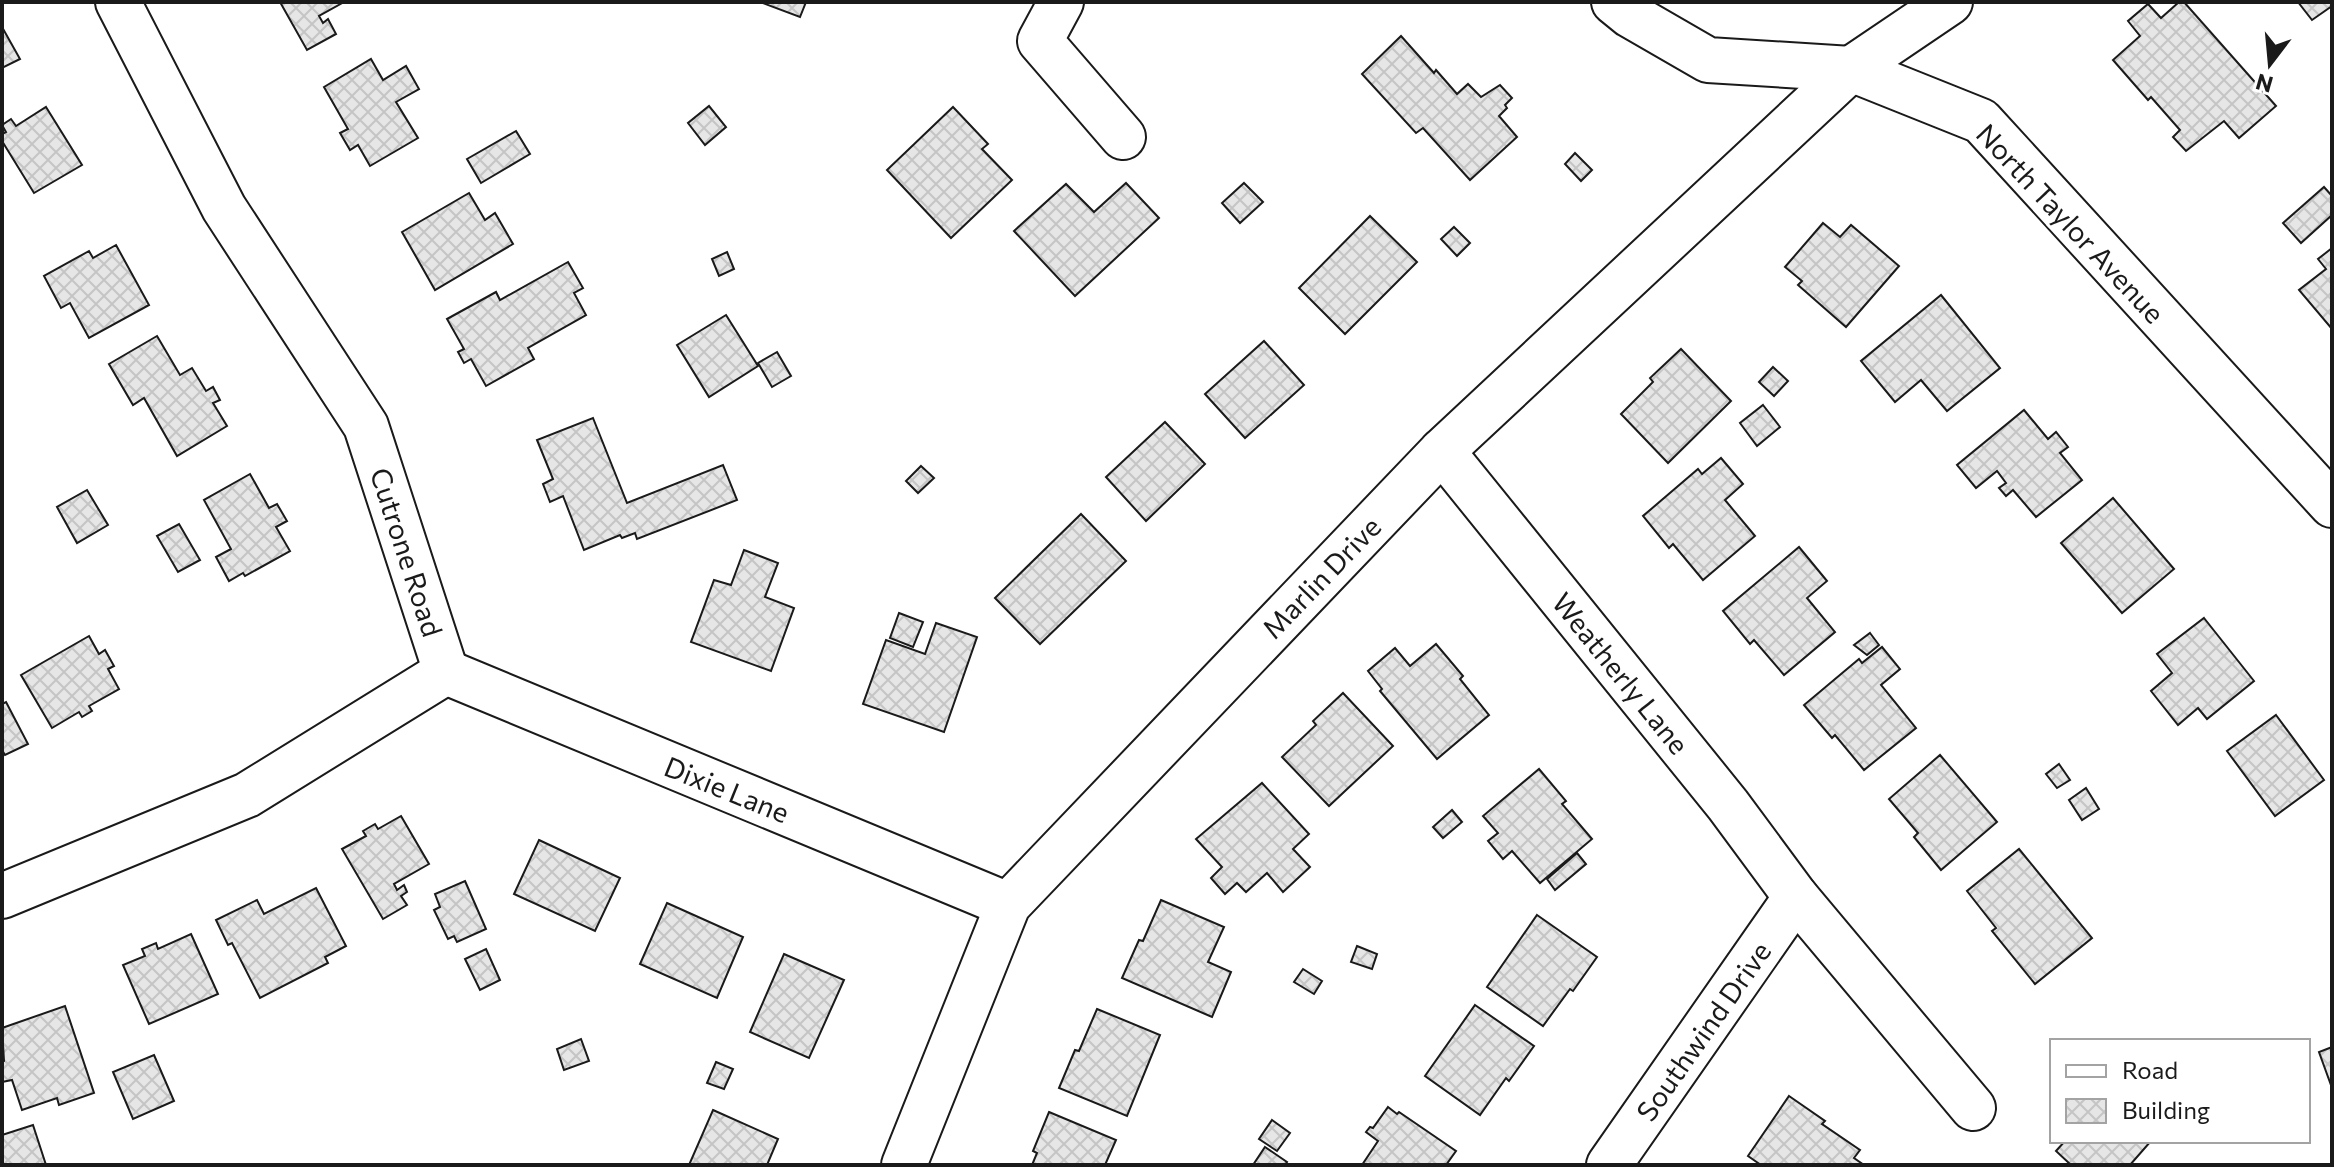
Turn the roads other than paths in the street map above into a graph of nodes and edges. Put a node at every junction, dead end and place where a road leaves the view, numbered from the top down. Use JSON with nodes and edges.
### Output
{"nodes":[{"id":1,"x":118,"y":2,"type":"edge"},
{"id":2,"x":1061,"y":2,"type":"edge"},
{"id":3,"x":1614,"y":2,"type":"edge"},
{"id":4,"x":1950,"y":2,"type":"edge"},
{"id":5,"x":1851,"y":69,"type":"junction"},
{"id":6,"x":1123,"y":137,"type":"dead end"},
{"id":7,"x":1442,"y":451,"type":"junction"},
{"id":8,"x":2332,"y":505,"type":"edge"},
{"id":9,"x":446,"y":672,"type":"junction"},
{"id":10,"x":2,"y":896,"type":"edge"},
{"id":11,"x":1796,"y":897,"type":"junction"},
{"id":12,"x":1008,"y":905,"type":"junction"},
{"id":13,"x":1973,"y":1108,"type":"dead end"},
{"id":14,"x":904,"y":1165,"type":"edge"},
{"id":15,"x":1609,"y":1165,"type":"edge"}],
"edges":[{"from":1,"to":9,"type":"street","name":"Cutrone Road"},
{"from":2,"to":6,"type":"street"},
{"from":3,"to":5,"type":"street","name":"North Taylor Avenue"},
{"from":4,"to":5,"type":"street","name":"Marlin Drive"},
{"from":5,"to":7,"type":"street","name":"Marlin Drive"},
{"from":5,"to":8,"type":"street","name":"North Taylor Avenue"},
{"from":7,"to":11,"type":"street","name":"Weatherly Lane"},
{"from":7,"to":12,"type":"street","name":"Marlin Drive"},
{"from":9,"to":10,"type":"street","name":"Cutrone Road"},
{"from":9,"to":12,"type":"street","name":"Dixie Lane"},
{"from":11,"to":13,"type":"street","name":"Weatherly Lane"},
{"from":11,"to":15,"type":"street","name":"Southwind Drive"},
{"from":12,"to":14,"type":"street","name":"Marlin Drive"}]}
